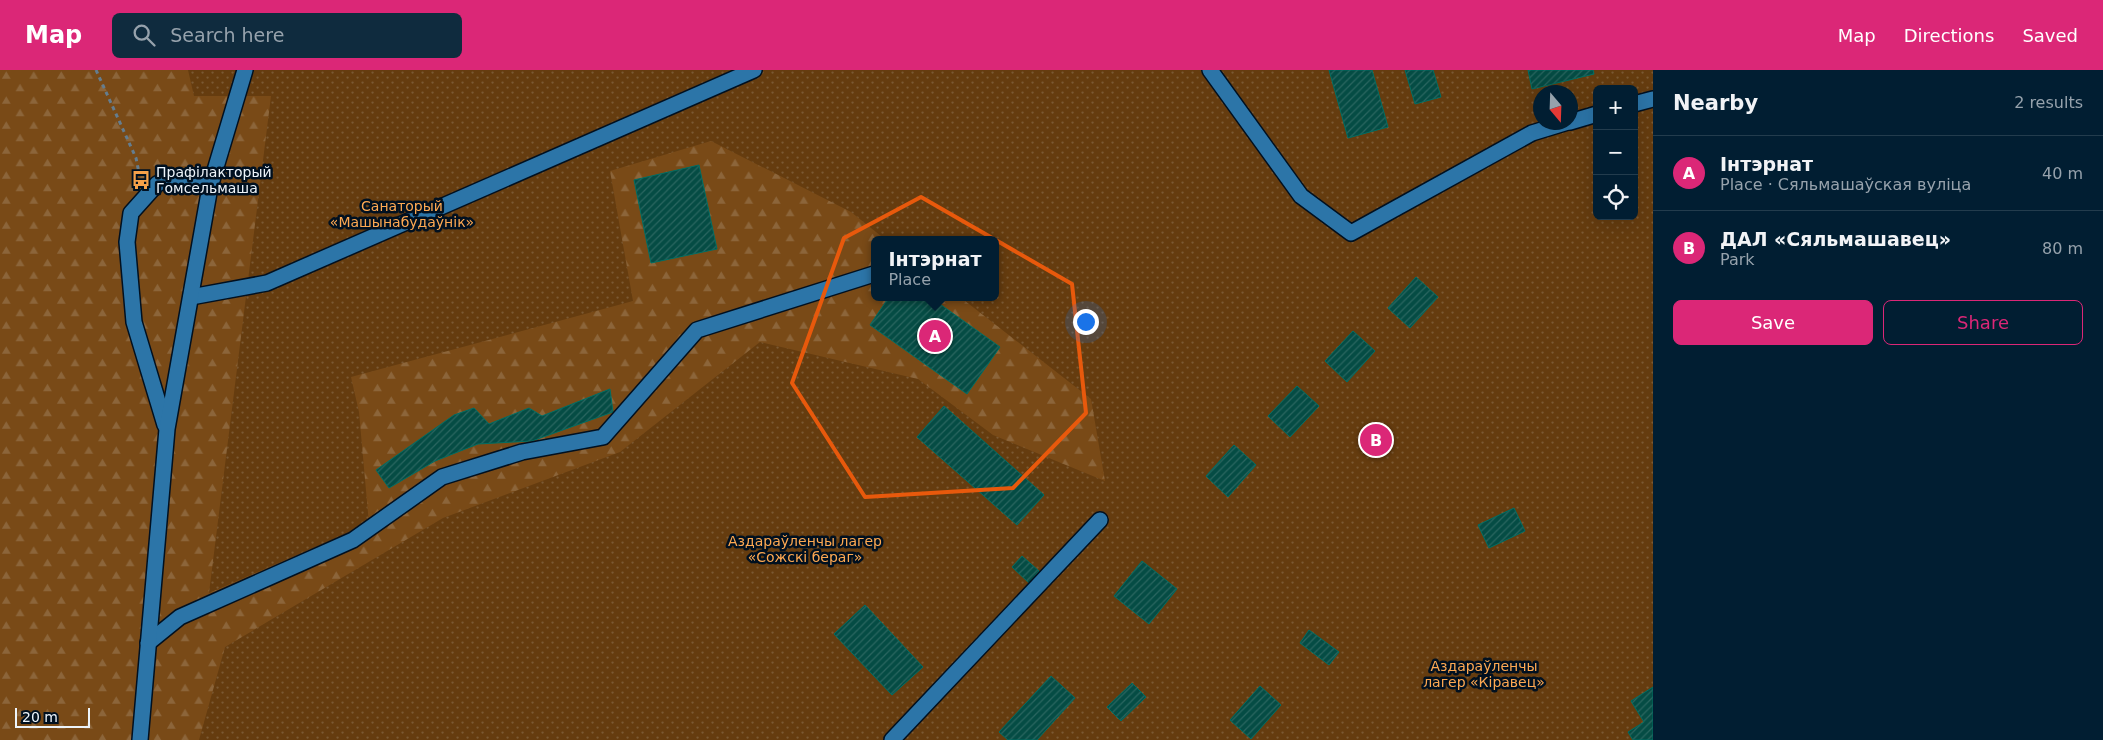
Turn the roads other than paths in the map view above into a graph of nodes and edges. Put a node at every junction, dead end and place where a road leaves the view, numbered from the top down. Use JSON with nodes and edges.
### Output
{"nodes":[{"id":1,"x":245,"y":70,"type":"edge"},
{"id":2,"x":754,"y":70,"type":"edge"},
{"id":3,"x":1210,"y":70,"type":"edge"},
{"id":4,"x":1653,"y":99,"type":"edge"},
{"id":5,"x":1638,"y":103,"type":"edge"},
{"id":6,"x":1593,"y":115,"type":"edge"},
{"id":7,"x":1578,"y":119,"type":"edge"},
{"id":8,"x":1542,"y":130,"type":"edge"},
{"id":9,"x":210,"y":186,"type":"junction"},
{"id":10,"x":871,"y":275,"type":"edge"},
{"id":11,"x":191,"y":296,"type":"junction"},
{"id":12,"x":167,"y":429,"type":"junction"},
{"id":13,"x":1100,"y":520,"type":"dead end"},
{"id":14,"x":148,"y":643,"type":"junction"},
{"id":15,"x":140,"y":740,"type":"edge"},
{"id":16,"x":892,"y":740,"type":"edge"}],
"edges":[{"from":1,"to":9,"type":"street"},
{"from":2,"to":11,"type":"street"},
{"from":3,"to":8,"type":"street"},
{"from":4,"to":5,"type":"street"},
{"from":6,"to":7,"type":"street"},
{"from":9,"to":11,"type":"street"},
{"from":9,"to":12,"type":"street"},
{"from":10,"to":14,"type":"street"},
{"from":11,"to":12,"type":"street"},
{"from":12,"to":14,"type":"street"},
{"from":13,"to":16,"type":"street"},
{"from":14,"to":15,"type":"street"}]}
